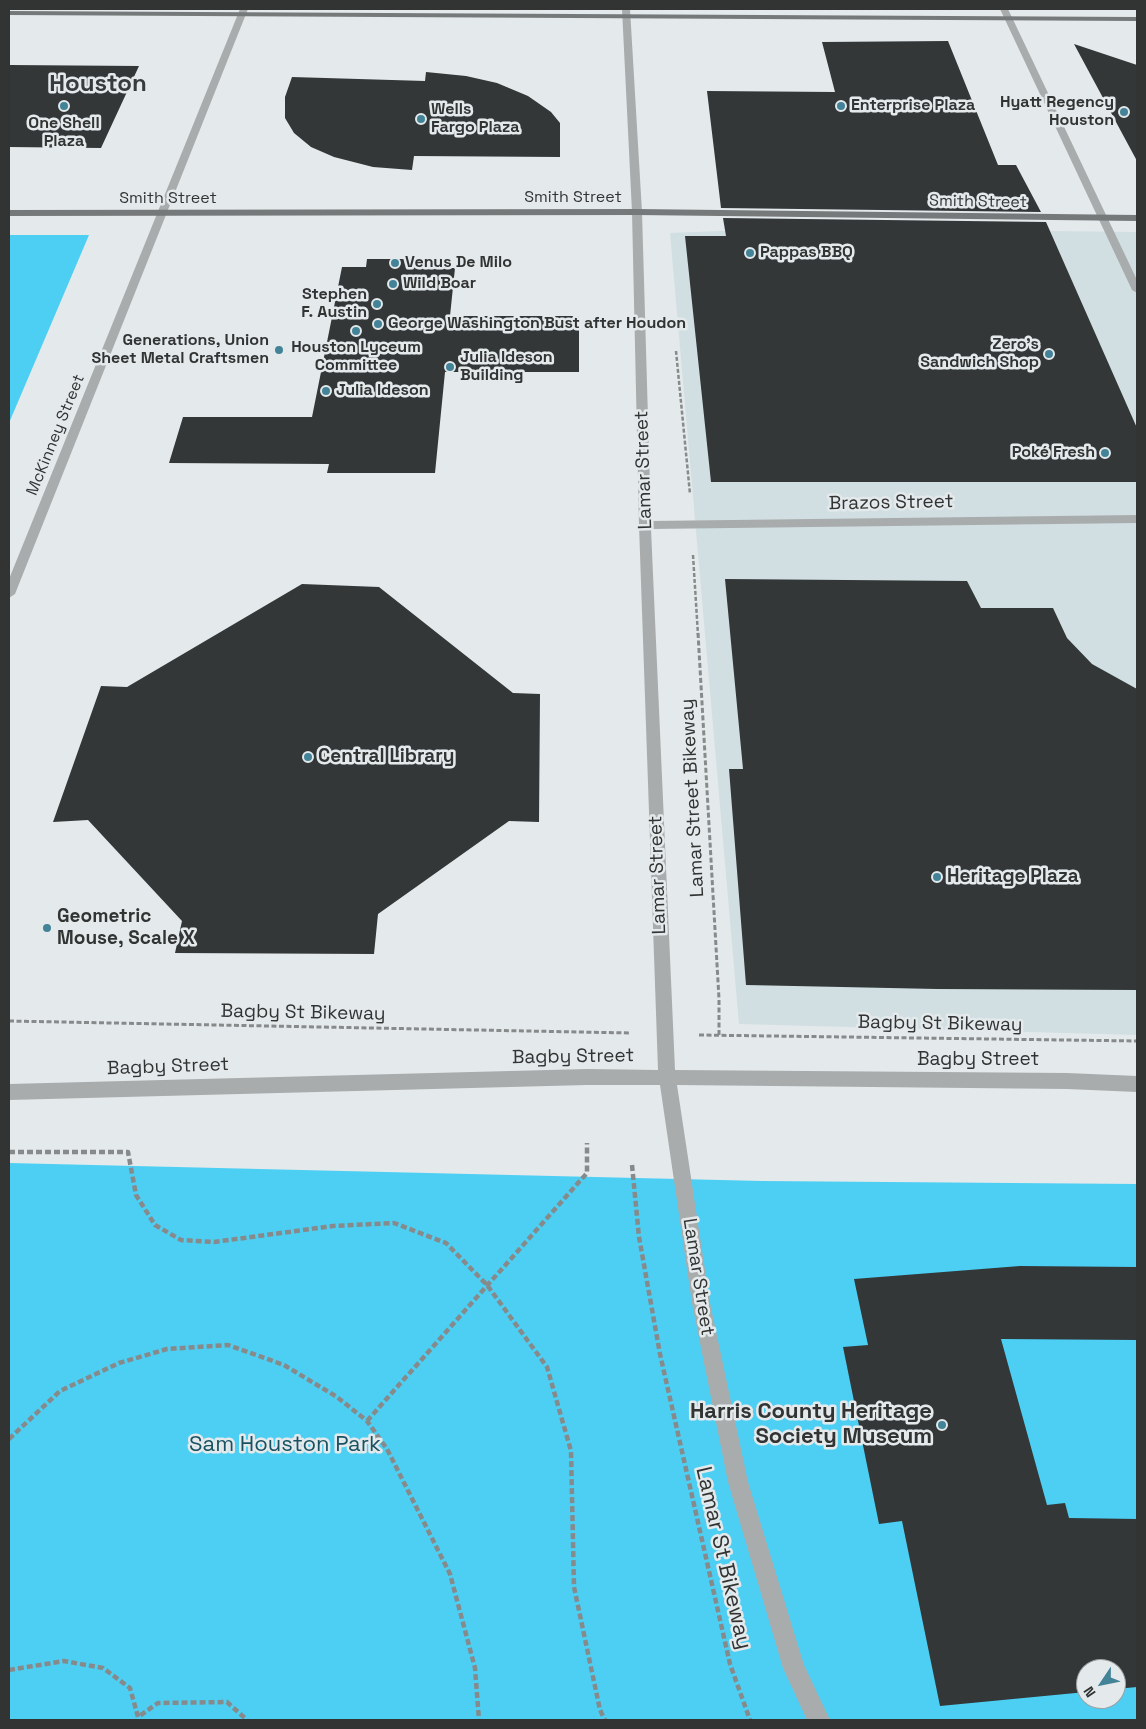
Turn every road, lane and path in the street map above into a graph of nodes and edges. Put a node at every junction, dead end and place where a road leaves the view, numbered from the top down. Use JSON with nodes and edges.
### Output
{"nodes":[{"id":1,"x":1004,"y":9,"type":"edge"},
{"id":2,"x":243,"y":11,"type":"edge"},
{"id":3,"x":9,"y":13,"type":"edge"},
{"id":4,"x":627,"y":13,"type":"edge"},
{"id":5,"x":1009,"y":19,"type":"junction"},
{"id":6,"x":1137,"y":19,"type":"edge"},
{"id":7,"x":637,"y":212,"type":"junction"},
{"id":8,"x":9,"y":213,"type":"edge"},
{"id":9,"x":162,"y":214,"type":"junction"},
{"id":10,"x":1104,"y":218,"type":"junction"},
{"id":11,"x":1137,"y":218,"type":"edge"},
{"id":12,"x":1137,"y":290,"type":"edge"},
{"id":13,"x":1137,"y":519,"type":"edge"},
{"id":14,"x":645,"y":525,"type":"junction"},
{"id":15,"x":693,"y":558,"type":"dead end"},
{"id":16,"x":9,"y":594,"type":"edge"},
{"id":17,"x":9,"y":1021,"type":"edge"},
{"id":18,"x":598,"y":1033,"type":"dead end"},
{"id":19,"x":719,"y":1035,"type":"dead end"},
{"id":20,"x":742,"y":1036,"type":"dead end"},
{"id":21,"x":1137,"y":1041,"type":"edge"},
{"id":22,"x":667,"y":1078,"type":"junction"},
{"id":23,"x":1137,"y":1084,"type":"edge"},
{"id":24,"x":9,"y":1092,"type":"edge"},
{"id":25,"x":587,"y":1143,"type":"dead end"},
{"id":26,"x":9,"y":1152,"type":"edge"},
{"id":27,"x":632,"y":1165,"type":"dead end"},
{"id":28,"x":487,"y":1285,"type":"junction"},
{"id":29,"x":367,"y":1421,"type":"junction"},
{"id":30,"x":9,"y":1439,"type":"edge"},
{"id":31,"x":9,"y":1670,"type":"edge"},
{"id":32,"x":247,"y":1720,"type":"edge"},
{"id":33,"x":479,"y":1720,"type":"edge"},
{"id":34,"x":605,"y":1720,"type":"edge"},
{"id":35,"x":750,"y":1720,"type":"edge"},
{"id":36,"x":819,"y":1720,"type":"edge"}],
"edges":[{"from":1,"to":5,"type":"street"},
{"from":2,"to":3,"type":"main road"},
{"from":2,"to":4,"type":"main road"},
{"from":2,"to":9,"type":"street","name":"McKinney Street"},
{"from":4,"to":5,"type":"main road"},
{"from":4,"to":7,"type":"street","name":"Lamar Street"},
{"from":5,"to":6,"type":"main road"},
{"from":5,"to":10,"type":"street"},
{"from":7,"to":9,"type":"main road","name":"Smith Street"},
{"from":7,"to":10,"type":"main road","name":"Smith Street"},
{"from":7,"to":14,"type":"street","name":"Lamar Street"},
{"from":8,"to":9,"type":"main road","name":"Smith Street"},
{"from":9,"to":16,"type":"street","name":"McKinney Street"},
{"from":10,"to":11,"type":"main road","name":"Smith Street"},
{"from":10,"to":12,"type":"street"},
{"from":13,"to":14,"type":"street","name":"Brazos Street"},
{"from":14,"to":22,"type":"street","name":"Lamar Street"},
{"from":15,"to":19,"type":"path","name":"Lamar Street Bikeway"},
{"from":17,"to":18,"type":"path","name":"Bagby St Bikeway"},
{"from":20,"to":21,"type":"path","name":"Bagby St Bikeway"},
{"from":22,"to":23,"type":"street","name":"Bagby Street"},
{"from":22,"to":24,"type":"street","name":"Bagby Street"},
{"from":22,"to":36,"type":"street","name":"Lamar Street"},
{"from":25,"to":28,"type":"path"},
{"from":26,"to":28,"type":"path"},
{"from":27,"to":35,"type":"path","name":"Lamar St Bikeway"},
{"from":28,"to":29,"type":"path"},
{"from":28,"to":34,"type":"path"},
{"from":29,"to":30,"type":"path"},
{"from":29,"to":33,"type":"path"},
{"from":31,"to":32,"type":"path"}]}
